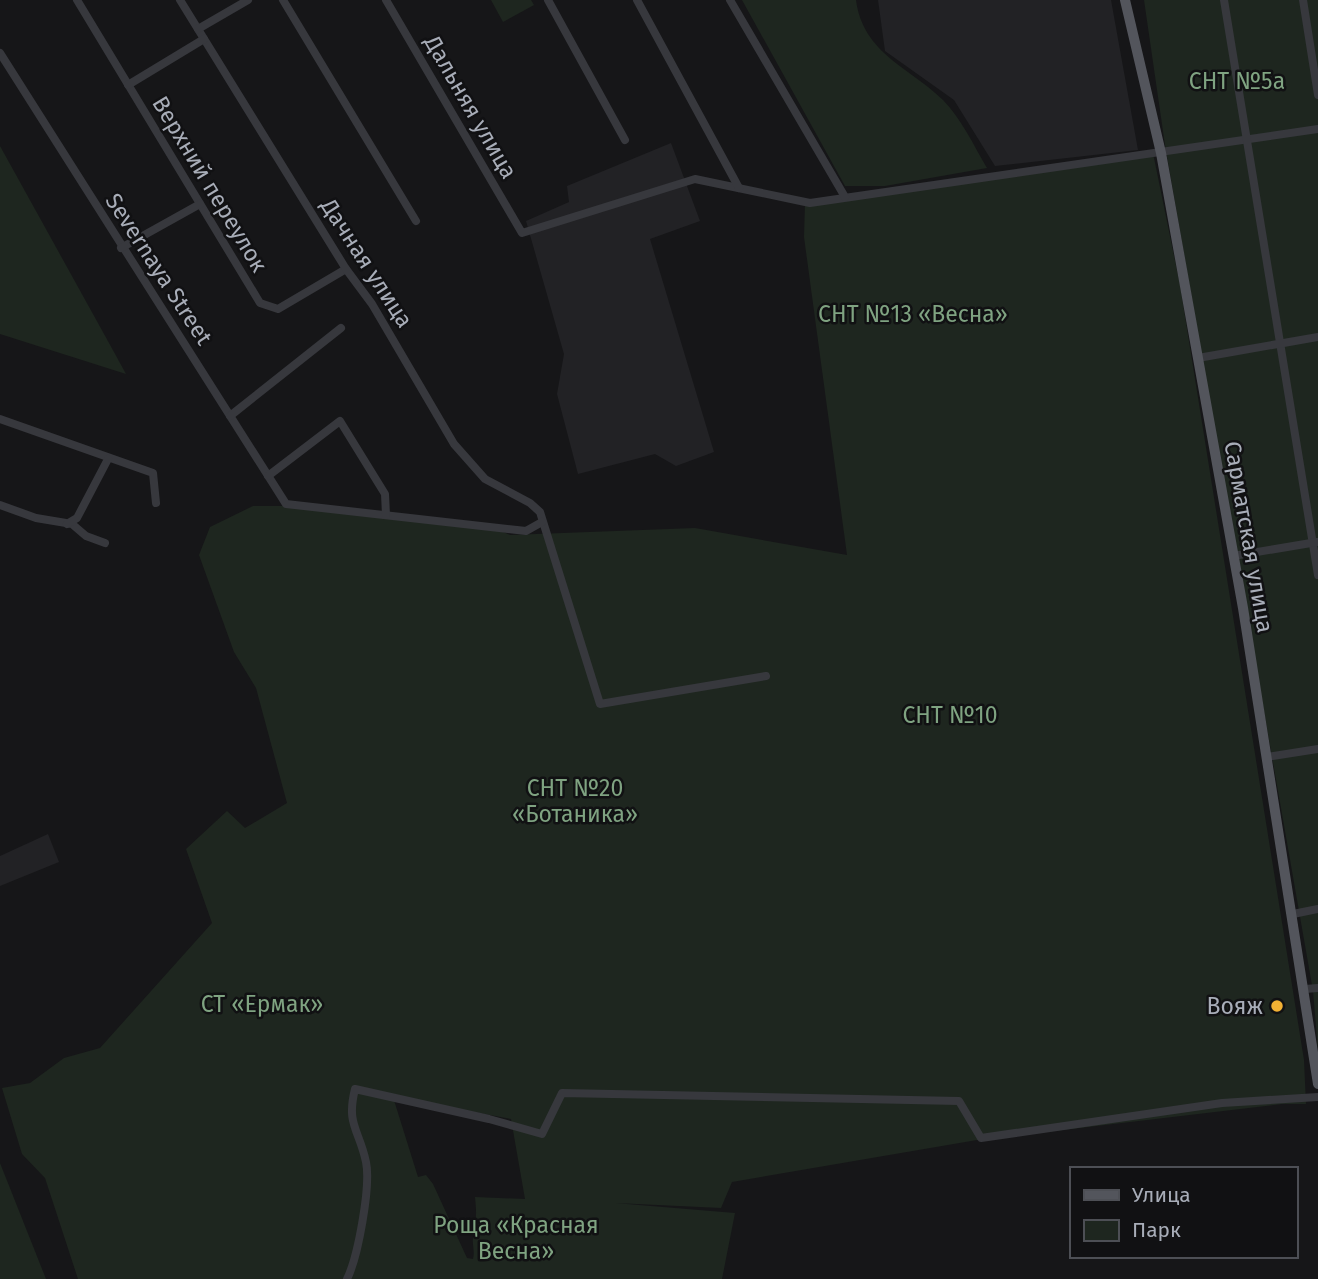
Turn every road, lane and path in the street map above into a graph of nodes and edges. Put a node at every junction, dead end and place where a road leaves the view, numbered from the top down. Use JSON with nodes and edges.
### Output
{"nodes":[{"id":1,"x":77,"y":0,"type":"edge"},
{"id":2,"x":180,"y":0,"type":"edge"},
{"id":3,"x":248,"y":0,"type":"edge"},
{"id":4,"x":284,"y":0,"type":"edge"},
{"id":5,"x":386,"y":0,"type":"edge"},
{"id":6,"x":548,"y":0,"type":"edge"},
{"id":7,"x":636,"y":0,"type":"edge"},
{"id":8,"x":730,"y":0,"type":"edge"},
{"id":9,"x":1125,"y":0,"type":"edge"},
{"id":10,"x":1224,"y":0,"type":"edge"},
{"id":11,"x":1303,"y":0,"type":"edge"},
{"id":12,"x":198,"y":29,"type":"junction"},
{"id":13,"x":204,"y":40,"type":"junction"},
{"id":14,"x":0,"y":53,"type":"edge"},
{"id":15,"x":128,"y":85,"type":"junction"},
{"id":16,"x":1318,"y":95,"type":"edge"},
{"id":17,"x":1318,"y":129,"type":"edge"},
{"id":18,"x":625,"y":139,"type":"dead end"},
{"id":19,"x":1247,"y":140,"type":"junction"},
{"id":20,"x":1160,"y":153,"type":"junction"},
{"id":21,"x":740,"y":188,"type":"junction"},
{"id":22,"x":845,"y":197,"type":"junction"},
{"id":23,"x":201,"y":204,"type":"junction"},
{"id":24,"x":416,"y":221,"type":"dead end"},
{"id":25,"x":121,"y":248,"type":"junction"},
{"id":26,"x":346,"y":269,"type":"junction"},
{"id":27,"x":341,"y":328,"type":"dead end"},
{"id":28,"x":1318,"y":337,"type":"edge"},
{"id":29,"x":1280,"y":344,"type":"junction"},
{"id":30,"x":1198,"y":358,"type":"junction"},
{"id":31,"x":230,"y":416,"type":"junction"},
{"id":32,"x":0,"y":419,"type":"edge"},
{"id":33,"x":108,"y":459,"type":"junction"},
{"id":34,"x":268,"y":476,"type":"junction"},
{"id":35,"x":156,"y":503,"type":"dead end"},
{"id":36,"x":0,"y":505,"type":"edge"},
{"id":37,"x":386,"y":515,"type":"junction"},
{"id":38,"x":542,"y":523,"type":"junction"},
{"id":39,"x":67,"y":524,"type":"junction"},
{"id":40,"x":1315,"y":542,"type":"edge"},
{"id":41,"x":105,"y":543,"type":"dead end"},
{"id":42,"x":1233,"y":556,"type":"junction"},
{"id":43,"x":1318,"y":575,"type":"edge"},
{"id":44,"x":766,"y":676,"type":"dead end"},
{"id":45,"x":1318,"y":749,"type":"edge"},
{"id":46,"x":1267,"y":757,"type":"junction"},
{"id":47,"x":1318,"y":909,"type":"edge"},
{"id":48,"x":1293,"y":914,"type":"junction"},
{"id":49,"x":1318,"y":988,"type":"edge"},
{"id":50,"x":1306,"y":989,"type":"junction"},
{"id":51,"x":1318,"y":1084,"type":"edge"},
{"id":52,"x":1318,"y":1097,"type":"edge"},
{"id":53,"x":347,"y":1279,"type":"edge"}],
"edges":[{"from":1,"to":15,"type":"street","name":"Верхний переулок"},
{"from":2,"to":12,"type":"street","name":"Дачная улица"},
{"from":3,"to":12,"type":"street"},
{"from":4,"to":24,"type":"street"},
{"from":5,"to":21,"type":"street","name":"Дальняя улица"},
{"from":6,"to":18,"type":"street"},
{"from":7,"to":21,"type":"street"},
{"from":8,"to":22,"type":"street"},
{"from":9,"to":20,"type":"main road","name":"Сарматская улица"},
{"from":10,"to":19,"type":"street"},
{"from":11,"to":16,"type":"street"},
{"from":12,"to":13,"type":"street","name":"Дачная улица"},
{"from":13,"to":15,"type":"street"},
{"from":13,"to":26,"type":"street","name":"Дачная улица"},
{"from":14,"to":25,"type":"street","name":"Severnaya Street"},
{"from":15,"to":23,"type":"street","name":"Верхний переулок"},
{"from":17,"to":19,"type":"street"},
{"from":19,"to":20,"type":"street"},
{"from":19,"to":29,"type":"street"},
{"from":20,"to":22,"type":"street"},
{"from":20,"to":30,"type":"main road","name":"Сарматская улица"},
{"from":21,"to":22,"type":"street"},
{"from":23,"to":25,"type":"street"},
{"from":23,"to":26,"type":"street","name":"Верхний переулок"},
{"from":25,"to":31,"type":"street","name":"Severnaya Street"},
{"from":26,"to":38,"type":"street","name":"Дачная улица"},
{"from":27,"to":31,"type":"street"},
{"from":28,"to":29,"type":"street"},
{"from":29,"to":30,"type":"street"},
{"from":29,"to":40,"type":"street"},
{"from":30,"to":42,"type":"main road","name":"Сарматская улица"},
{"from":31,"to":34,"type":"street","name":"Severnaya Street"},
{"from":32,"to":33,"type":"street"},
{"from":33,"to":35,"type":"street"},
{"from":33,"to":39,"type":"street"},
{"from":34,"to":37,"type":"street","name":"Severnaya Street"},
{"from":34,"to":37,"type":"street"},
{"from":36,"to":39,"type":"street"},
{"from":37,"to":38,"type":"street"},
{"from":38,"to":44,"type":"street"},
{"from":39,"to":41,"type":"street"},
{"from":40,"to":42,"type":"street"},
{"from":40,"to":43,"type":"street"},
{"from":42,"to":46,"type":"main road","name":"Сарматская улица"},
{"from":45,"to":46,"type":"street"},
{"from":46,"to":48,"type":"main road","name":"Сарматская улица"},
{"from":47,"to":48,"type":"street"},
{"from":48,"to":50,"type":"main road","name":"Сарматская улица"},
{"from":49,"to":50,"type":"street"},
{"from":50,"to":51,"type":"main road","name":"Сарматская улица"},
{"from":52,"to":53,"type":"street"}]}
